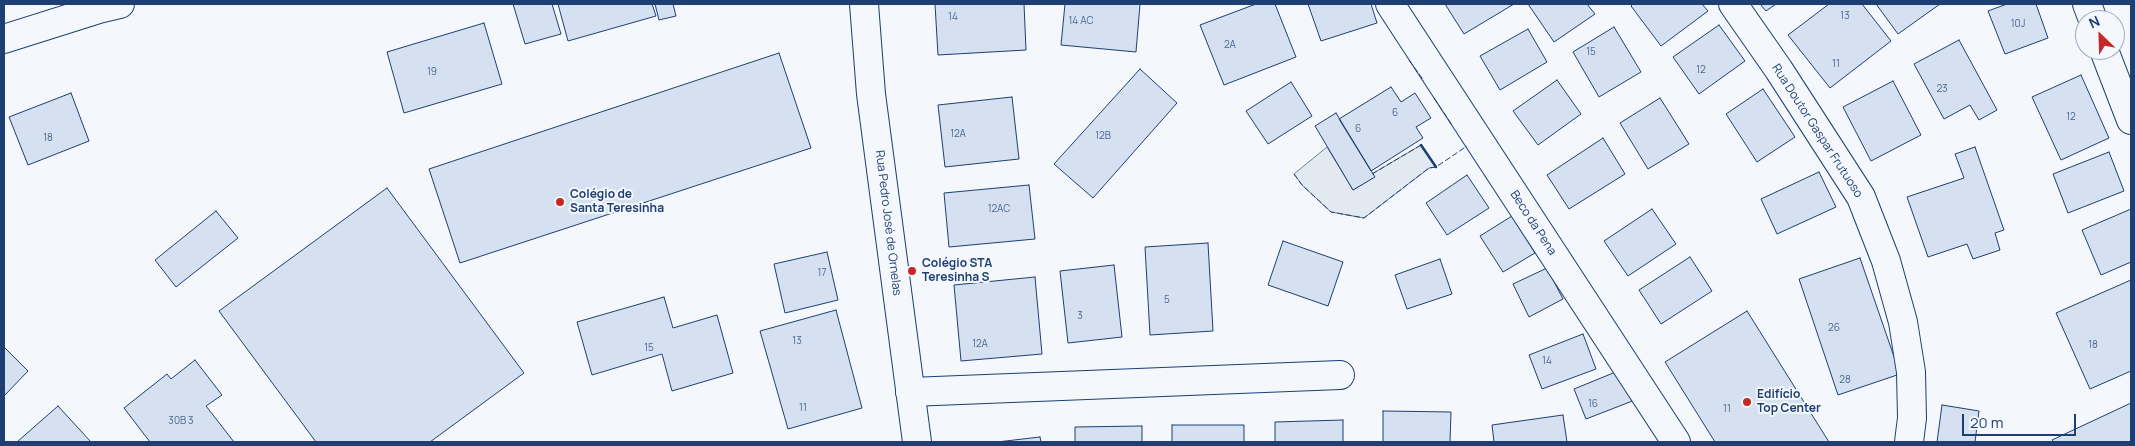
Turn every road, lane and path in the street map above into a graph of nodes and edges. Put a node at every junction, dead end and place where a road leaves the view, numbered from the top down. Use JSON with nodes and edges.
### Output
{"nodes":[{"id":1,"x":864,"y":4,"type":"edge"},
{"id":2,"x":1390,"y":4,"type":"edge"},
{"id":3,"x":1733,"y":4,"type":"edge"},
{"id":4,"x":105,"y":5,"type":"edge"},
{"id":5,"x":4,"y":40,"type":"edge"},
{"id":6,"x":2108,"y":60,"type":"edge"},
{"id":7,"x":2131,"y":120,"type":"edge"},
{"id":8,"x":1340,"y":375,"type":"dead end"},
{"id":9,"x":910,"y":392,"type":"junction"},
{"id":10,"x":917,"y":442,"type":"edge"},
{"id":11,"x":1676,"y":442,"type":"edge"},
{"id":12,"x":1909,"y":442,"type":"edge"}],
"edges":[{"from":1,"to":9,"type":"street","name":"Rua Pedro José de Ornelas"},
{"from":2,"to":11,"type":"street","name":"Beco da Pena"},
{"from":3,"to":12,"type":"street","name":"Rua Doutor Gaspar Frutuoso"},
{"from":4,"to":5,"type":"street"},
{"from":6,"to":7,"type":"street"},
{"from":8,"to":9,"type":"street"},
{"from":9,"to":10,"type":"street","name":"Rua Pedro José de Ornelas"}]}
